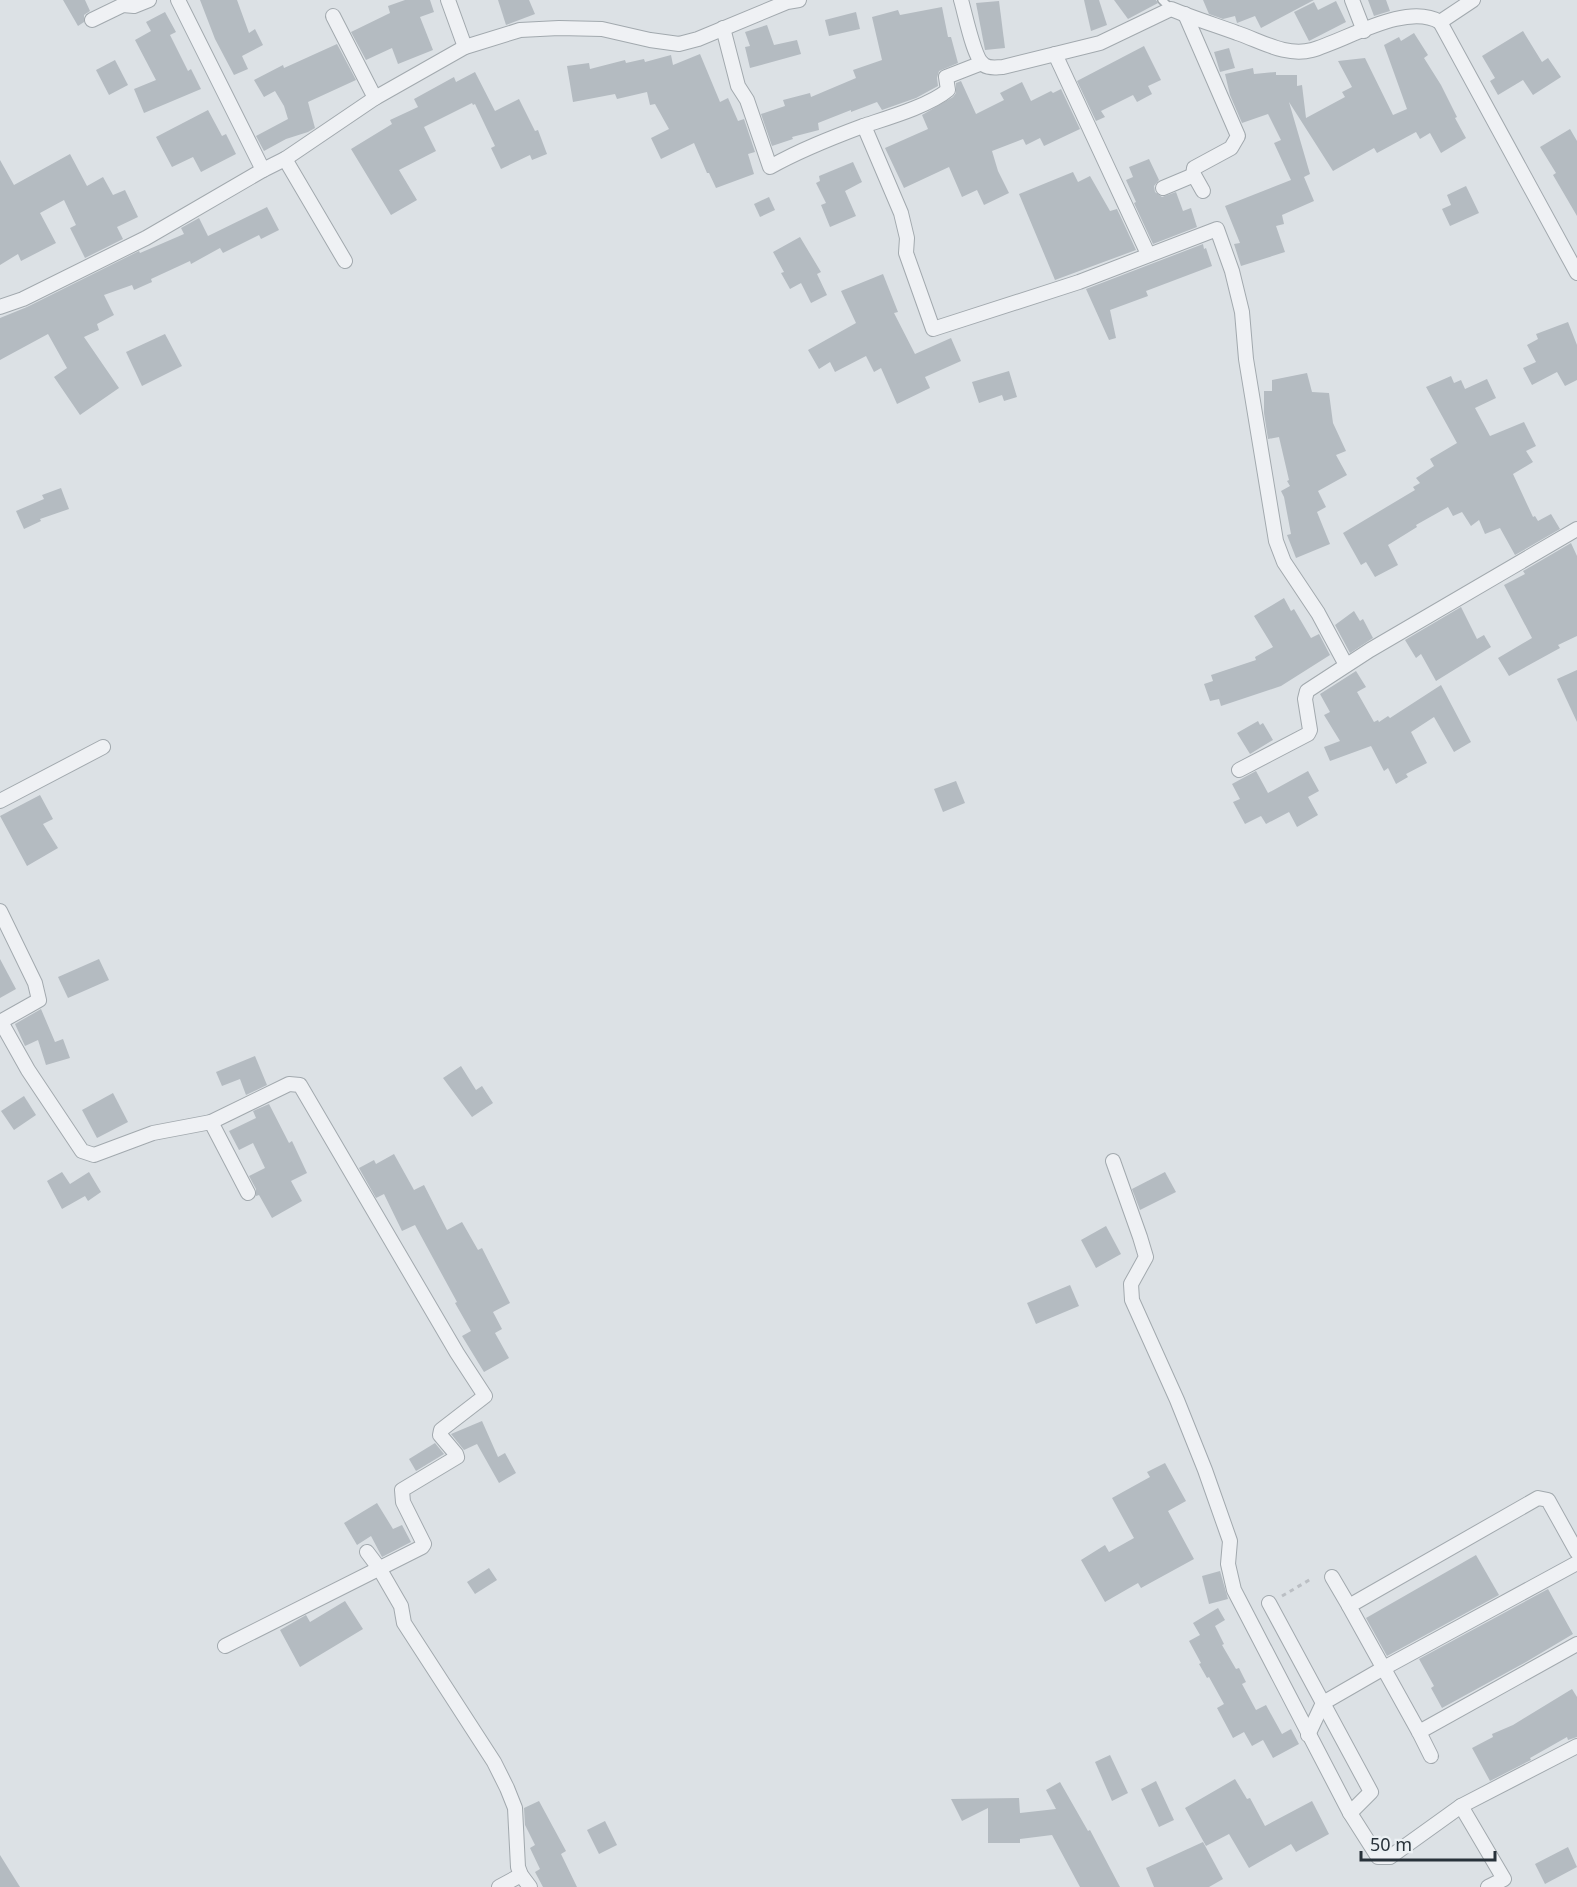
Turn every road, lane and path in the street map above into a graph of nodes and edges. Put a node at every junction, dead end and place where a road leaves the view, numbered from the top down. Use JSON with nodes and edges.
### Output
{"nodes":[{"id":1,"x":149,"y":0,"type":"edge"},
{"id":2,"x":178,"y":0,"type":"edge"},
{"id":3,"x":450,"y":0,"type":"edge"},
{"id":4,"x":799,"y":0,"type":"edge"},
{"id":5,"x":961,"y":0,"type":"edge"},
{"id":6,"x":1352,"y":0,"type":"edge"},
{"id":7,"x":1473,"y":0,"type":"edge"},
{"id":8,"x":1167,"y":4,"type":"edge"},
{"id":9,"x":1185,"y":15,"type":"junction"},
{"id":10,"x":333,"y":16,"type":"dead end"},
{"id":11,"x":92,"y":20,"type":"dead end"},
{"id":12,"x":1440,"y":22,"type":"junction"},
{"id":13,"x":723,"y":28,"type":"junction"},
{"id":14,"x":1364,"y":31,"type":"junction"},
{"id":15,"x":465,"y":46,"type":"junction"},
{"id":16,"x":1055,"y":54,"type":"junction"},
{"id":17,"x":982,"y":63,"type":"junction"},
{"id":18,"x":375,"y":98,"type":"junction"},
{"id":19,"x":864,"y":126,"type":"junction"},
{"id":20,"x":285,"y":159,"type":"junction"},
{"id":21,"x":262,"y":170,"type":"junction"},
{"id":22,"x":1193,"y":176,"type":"junction"},
{"id":23,"x":1163,"y":188,"type":"dead end"},
{"id":24,"x":1203,"y":191,"type":"dead end"},
{"id":25,"x":1149,"y":254,"type":"junction"},
{"id":26,"x":345,"y":261,"type":"dead end"},
{"id":27,"x":1577,"y":273,"type":"edge"},
{"id":28,"x":0,"y":308,"type":"edge"},
{"id":29,"x":1577,"y":529,"type":"edge"},
{"id":30,"x":1346,"y":665,"type":"junction"},
{"id":31,"x":103,"y":747,"type":"dead end"},
{"id":32,"x":1239,"y":770,"type":"dead end"},
{"id":33,"x":0,"y":801,"type":"edge"},
{"id":34,"x":0,"y":911,"type":"edge"},
{"id":35,"x":1,"y":1022,"type":"edge"},
{"id":36,"x":211,"y":1122,"type":"junction"},
{"id":37,"x":1113,"y":1161,"type":"dead end"},
{"id":38,"x":248,"y":1193,"type":"dead end"},
{"id":39,"x":367,"y":1552,"type":"dead end"},
{"id":40,"x":1577,"y":1552,"type":"edge"},
{"id":41,"x":1577,"y":1563,"type":"edge"},
{"id":42,"x":379,"y":1568,"type":"junction"},
{"id":43,"x":1332,"y":1577,"type":"dead end"},
{"id":44,"x":1269,"y":1603,"type":"dead end"},
{"id":45,"x":1349,"y":1606,"type":"junction"},
{"id":46,"x":1577,"y":1644,"type":"edge"},
{"id":47,"x":225,"y":1646,"type":"dead end"},
{"id":48,"x":1382,"y":1668,"type":"junction"},
{"id":49,"x":1323,"y":1703,"type":"junction"},
{"id":50,"x":1419,"y":1732,"type":"junction"},
{"id":51,"x":1308,"y":1735,"type":"junction"},
{"id":52,"x":1577,"y":1746,"type":"edge"},
{"id":53,"x":1431,"y":1756,"type":"dead end"},
{"id":54,"x":1461,"y":1806,"type":"junction"},
{"id":55,"x":1350,"y":1813,"type":"junction"},
{"id":56,"x":521,"y":1875,"type":"junction"},
{"id":57,"x":499,"y":1887,"type":"edge"},
{"id":58,"x":530,"y":1887,"type":"edge"},
{"id":59,"x":1488,"y":1887,"type":"edge"}],
"edges":[{"from":1,"to":11,"type":"street"},
{"from":2,"to":21,"type":"street"},
{"from":3,"to":15,"type":"street"},
{"from":4,"to":13,"type":"street"},
{"from":5,"to":17,"type":"street"},
{"from":6,"to":14,"type":"street"},
{"from":7,"to":12,"type":"street"},
{"from":8,"to":9,"type":"street"},
{"from":8,"to":16,"type":"street"},
{"from":9,"to":14,"type":"street"},
{"from":9,"to":22,"type":"street"},
{"from":10,"to":18,"type":"street"},
{"from":12,"to":14,"type":"street"},
{"from":12,"to":27,"type":"street"},
{"from":13,"to":15,"type":"street"},
{"from":13,"to":19,"type":"street"},
{"from":15,"to":18,"type":"street"},
{"from":16,"to":17,"type":"street"},
{"from":16,"to":25,"type":"street"},
{"from":17,"to":19,"type":"street"},
{"from":18,"to":20,"type":"street"},
{"from":19,"to":25,"type":"street"},
{"from":20,"to":21,"type":"street"},
{"from":20,"to":26,"type":"street"},
{"from":21,"to":28,"type":"street"},
{"from":22,"to":23,"type":"street"},
{"from":22,"to":24,"type":"street"},
{"from":25,"to":30,"type":"street"},
{"from":29,"to":30,"type":"street"},
{"from":30,"to":32,"type":"street"},
{"from":31,"to":33,"type":"street"},
{"from":34,"to":35,"type":"street"},
{"from":35,"to":36,"type":"street"},
{"from":36,"to":38,"type":"street"},
{"from":36,"to":42,"type":"street"},
{"from":37,"to":51,"type":"street"},
{"from":39,"to":42,"type":"street"},
{"from":40,"to":45,"type":"street"},
{"from":41,"to":48,"type":"street"},
{"from":42,"to":47,"type":"street"},
{"from":42,"to":56,"type":"street"},
{"from":43,"to":45,"type":"street"},
{"from":44,"to":49,"type":"street"},
{"from":45,"to":48,"type":"street"},
{"from":46,"to":50,"type":"street"},
{"from":48,"to":49,"type":"street"},
{"from":48,"to":50,"type":"street"},
{"from":49,"to":51,"type":"street"},
{"from":49,"to":55,"type":"street"},
{"from":50,"to":53,"type":"street"},
{"from":51,"to":55,"type":"street"},
{"from":52,"to":54,"type":"street"},
{"from":54,"to":55,"type":"street"},
{"from":54,"to":59,"type":"street"},
{"from":56,"to":57,"type":"street"},
{"from":56,"to":58,"type":"street"}]}
